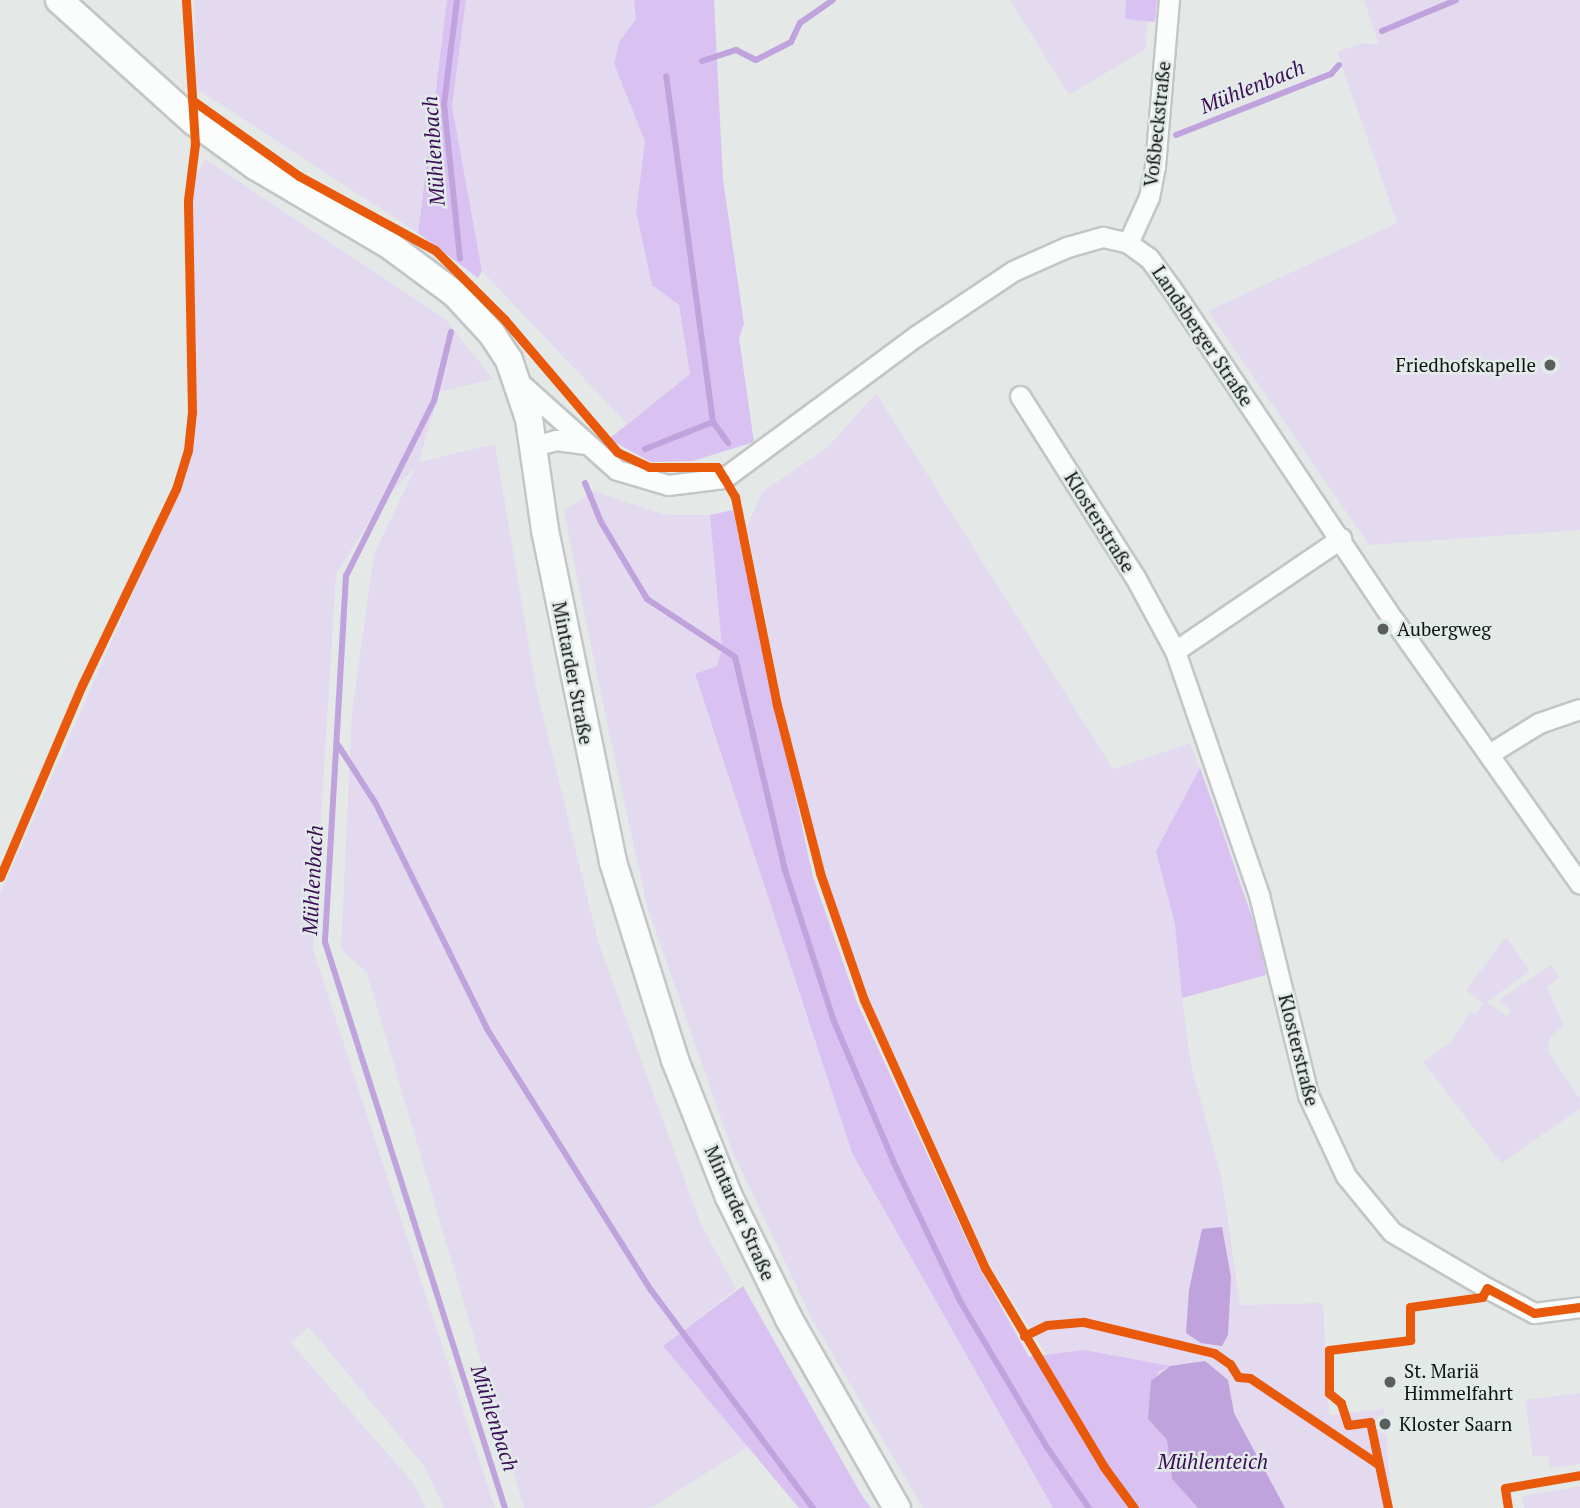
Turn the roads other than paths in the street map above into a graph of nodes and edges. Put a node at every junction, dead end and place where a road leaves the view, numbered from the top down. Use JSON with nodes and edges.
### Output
{"nodes":[{"id":1,"x":59,"y":0,"type":"edge"},
{"id":2,"x":1169,"y":0,"type":"edge"},
{"id":3,"x":1128,"y":243,"type":"junction"},
{"id":4,"x":520,"y":383,"type":"junction"},
{"id":5,"x":1020,"y":396,"type":"dead end"},
{"id":6,"x":586,"y":444,"type":"junction"},
{"id":7,"x":534,"y":446,"type":"junction"},
{"id":8,"x":1341,"y":538,"type":"junction"},
{"id":9,"x":1175,"y":651,"type":"junction"},
{"id":10,"x":1580,"y":709,"type":"edge"},
{"id":11,"x":1489,"y":754,"type":"junction"},
{"id":12,"x":1580,"y":884,"type":"edge"},
{"id":13,"x":1580,"y":1307,"type":"edge"},
{"id":14,"x":897,"y":1508,"type":"edge"}],
"edges":[{"from":1,"to":4,"type":"main road","name":"Mintarder Straße"},
{"from":2,"to":3,"type":"street","name":"Voßbeckstraße"},
{"from":3,"to":6,"type":"street"},
{"from":3,"to":8,"type":"street","name":"Landsberger Straße"},
{"from":4,"to":6,"type":"street"},
{"from":4,"to":7,"type":"main road","name":"Mintarder Straße"},
{"from":5,"to":9,"type":"street","name":"Klosterstraße"},
{"from":6,"to":7,"type":"street"},
{"from":7,"to":14,"type":"main road","name":"Mintarder Straße"},
{"from":8,"to":9,"type":"street"},
{"from":8,"to":11,"type":"street","name":"Landsberger Straße"},
{"from":9,"to":13,"type":"street","name":"Klosterstraße"},
{"from":10,"to":11,"type":"street"},
{"from":11,"to":12,"type":"street","name":"Landsberger Straße"}]}
